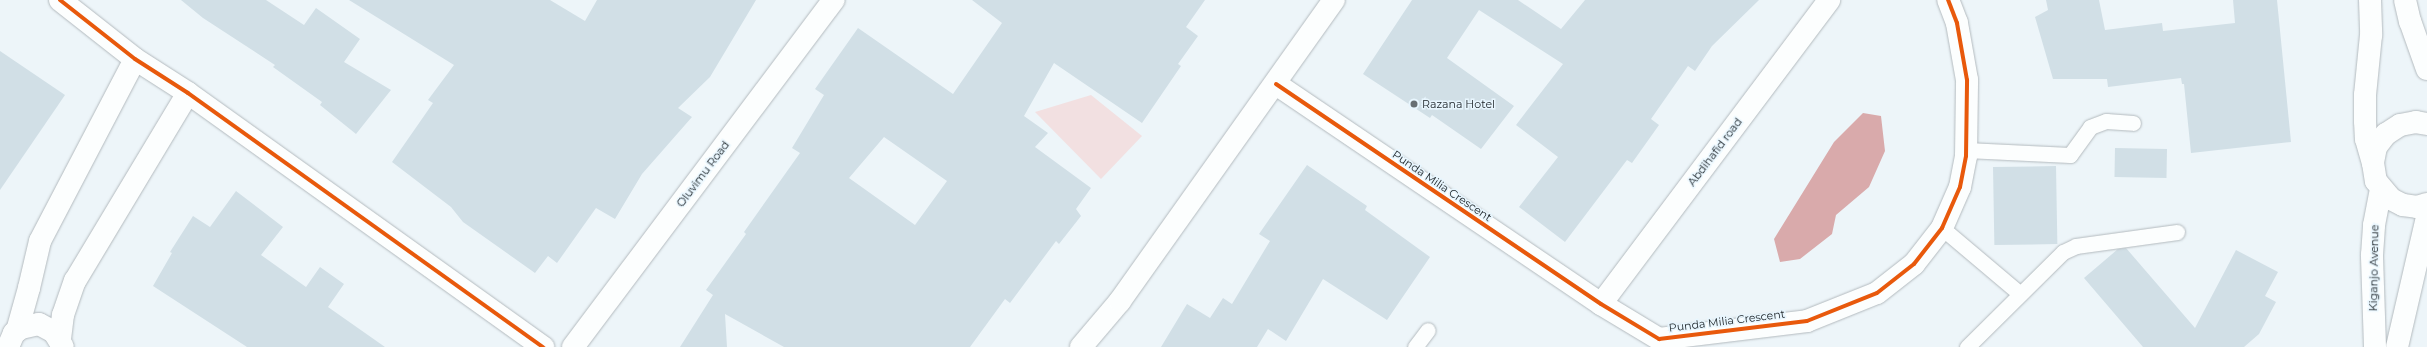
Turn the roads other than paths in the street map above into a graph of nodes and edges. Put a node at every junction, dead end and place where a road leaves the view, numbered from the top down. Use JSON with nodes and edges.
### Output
{"nodes":[{"id":1,"x":60,"y":0,"type":"edge"},
{"id":2,"x":834,"y":0,"type":"edge"},
{"id":3,"x":1334,"y":0,"type":"edge"},
{"id":4,"x":1829,"y":0,"type":"edge"},
{"id":5,"x":1948,"y":0,"type":"edge"},
{"id":6,"x":2370,"y":0,"type":"edge"},
{"id":7,"x":2405,"y":0,"type":"edge"},
{"id":8,"x":135,"y":59,"type":"junction"},
{"id":9,"x":2427,"y":69,"type":"edge"},
{"id":10,"x":1276,"y":84,"type":"junction"},
{"id":11,"x":188,"y":93,"type":"junction"},
{"id":12,"x":2133,"y":122,"type":"dead end"},
{"id":13,"x":2427,"y":124,"type":"edge"},
{"id":14,"x":1966,"y":150,"type":"junction"},
{"id":15,"x":2373,"y":163,"type":"junction"},
{"id":16,"x":2380,"y":189,"type":"junction"},
{"id":17,"x":2427,"y":204,"type":"edge"},
{"id":18,"x":2427,"y":218,"type":"edge"},
{"id":19,"x":1942,"y":228,"type":"junction"},
{"id":20,"x":2177,"y":232,"type":"dead end"},
{"id":21,"x":2020,"y":294,"type":"junction"},
{"id":22,"x":1601,"y":304,"type":"junction"},
{"id":23,"x":1428,"y":330,"type":"dead end"},
{"id":24,"x":12,"y":339,"type":"edge"},
{"id":25,"x":61,"y":343,"type":"edge"},
{"id":26,"x":1659,"y":343,"type":"edge"},
{"id":27,"x":543,"y":347,"type":"edge"},
{"id":28,"x":573,"y":347,"type":"edge"},
{"id":29,"x":1081,"y":347,"type":"edge"},
{"id":30,"x":1415,"y":347,"type":"edge"},
{"id":31,"x":1967,"y":347,"type":"edge"},
{"id":32,"x":2375,"y":347,"type":"edge"},
{"id":33,"x":2397,"y":347,"type":"edge"}],
"edges":[{"from":1,"to":8,"type":"street"},
{"from":2,"to":28,"type":"street","name":"Oluvimu Road"},
{"from":3,"to":10,"type":"street"},
{"from":4,"to":22,"type":"street","name":"Abdihafid road"},
{"from":5,"to":14,"type":"street","name":"Punda Milia Crescent"},
{"from":6,"to":15,"type":"street"},
{"from":7,"to":9,"type":"street"},
{"from":8,"to":11,"type":"street"},
{"from":8,"to":24,"type":"street"},
{"from":10,"to":22,"type":"street","name":"Punda Milia Crescent"},
{"from":10,"to":29,"type":"street"},
{"from":11,"to":25,"type":"street"},
{"from":11,"to":27,"type":"street"},
{"from":12,"to":14,"type":"lane"},
{"from":13,"to":15,"type":"street"},
{"from":14,"to":19,"type":"street","name":"Punda Milia Crescent"},
{"from":15,"to":16,"type":"street"},
{"from":16,"to":17,"type":"street"},
{"from":16,"to":32,"type":"street","name":"Kiganjo Avenue"},
{"from":18,"to":33,"type":"street"},
{"from":19,"to":21,"type":"lane"},
{"from":19,"to":26,"type":"street","name":"Punda Milia Crescent"},
{"from":20,"to":21,"type":"lane"},
{"from":21,"to":31,"type":"lane"},
{"from":22,"to":26,"type":"street","name":"Punda Milia Crescent"},
{"from":23,"to":30,"type":"lane"},
{"from":24,"to":25,"type":"street"}]}
